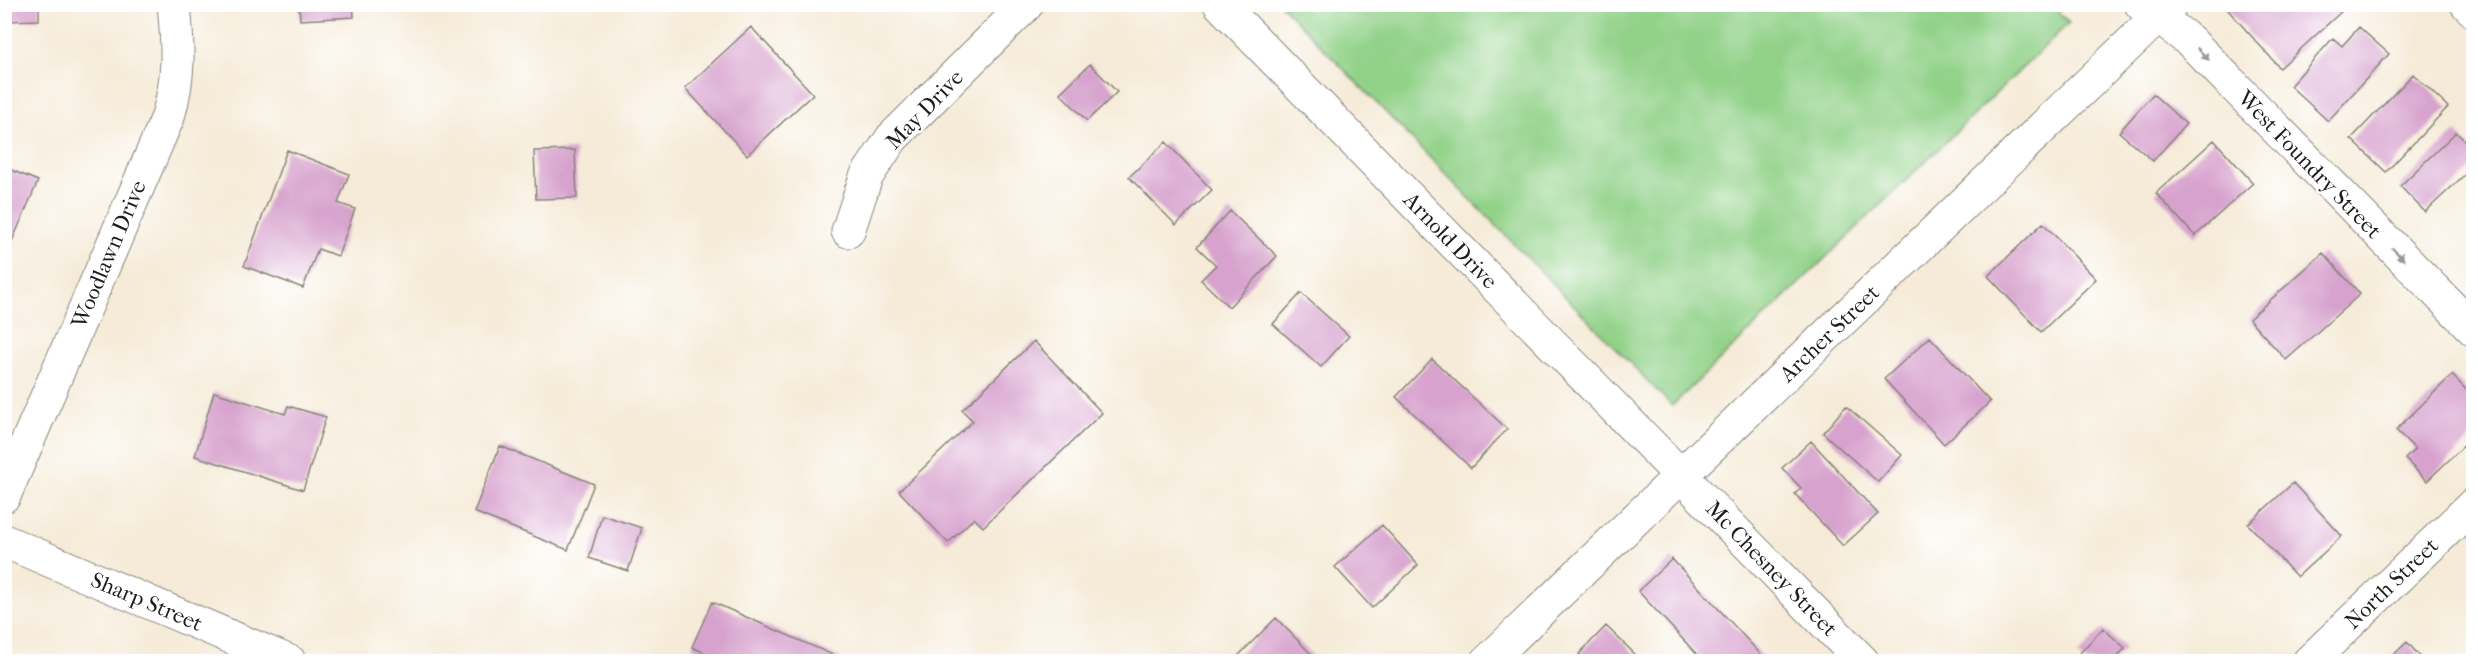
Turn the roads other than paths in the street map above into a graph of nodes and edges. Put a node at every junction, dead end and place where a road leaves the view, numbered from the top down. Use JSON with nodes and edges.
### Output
{"nodes":[{"id":1,"x":174,"y":4,"type":"edge"},
{"id":2,"x":1027,"y":4,"type":"edge"},
{"id":3,"x":1220,"y":4,"type":"edge"},
{"id":4,"x":2467,"y":4,"type":"edge"},
{"id":5,"x":2157,"y":9,"type":"edge"},
{"id":6,"x":2474,"y":11,"type":"edge"},
{"id":7,"x":848,"y":231,"type":"dead end"},
{"id":8,"x":2474,"y":330,"type":"edge"},
{"id":9,"x":1681,"y":475,"type":"junction"},
{"id":10,"x":4,"y":496,"type":"edge"},
{"id":11,"x":2474,"y":504,"type":"edge"},
{"id":12,"x":4,"y":541,"type":"edge"},
{"id":13,"x":290,"y":662,"type":"edge"},
{"id":14,"x":1486,"y":662,"type":"edge"},
{"id":15,"x":1863,"y":662,"type":"edge"},
{"id":16,"x":2310,"y":662,"type":"edge"}],
"edges":[{"from":1,"to":10,"type":"street","name":"Woodlawn Drive"},
{"from":2,"to":7,"type":"street","name":"May Drive"},
{"from":3,"to":9,"type":"street","name":"Arnold Drive"},
{"from":4,"to":6,"type":"street"},
{"from":5,"to":8,"type":"street","name":"West Foundry Street","one_way":true},
{"from":5,"to":9,"type":"street","name":"Archer Street"},
{"from":9,"to":14,"type":"street","name":"Archer Street"},
{"from":9,"to":15,"type":"street","name":"Mc Chesney Street"},
{"from":11,"to":16,"type":"street","name":"North Street"},
{"from":12,"to":13,"type":"street","name":"Sharp Street"}]}
